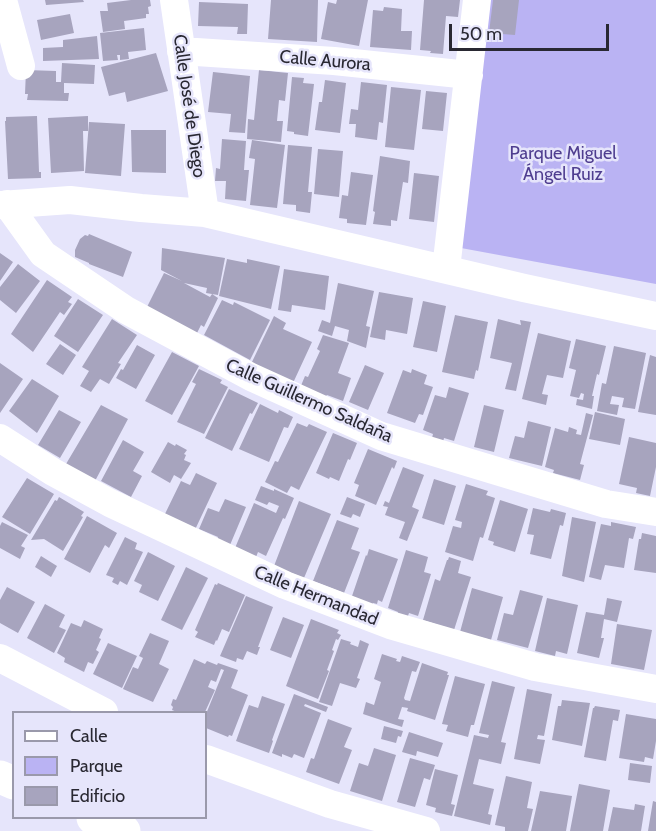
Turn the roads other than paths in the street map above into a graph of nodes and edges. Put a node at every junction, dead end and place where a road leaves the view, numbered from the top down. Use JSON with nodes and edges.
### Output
{"nodes":[{"id":1,"x":3,"y":0,"type":"edge"},
{"id":2,"x":174,"y":0,"type":"edge"},
{"id":3,"x":477,"y":0,"type":"edge"},
{"id":4,"x":181,"y":51,"type":"junction"},
{"id":5,"x":21,"y":66,"type":"dead end"},
{"id":6,"x":469,"y":75,"type":"junction"},
{"id":7,"x":3,"y":204,"type":"edge"},
{"id":8,"x":205,"y":213,"type":"junction"},
{"id":9,"x":446,"y":269,"type":"junction"},
{"id":10,"x":656,"y":316,"type":"edge"},
{"id":11,"x":0,"y":438,"type":"edge"},
{"id":12,"x":656,"y":512,"type":"edge"},
{"id":13,"x":0,"y":658,"type":"edge"},
{"id":14,"x":656,"y":689,"type":"edge"},
{"id":15,"x":102,"y":711,"type":"edge"},
{"id":16,"x":207,"y":759,"type":"edge"},
{"id":17,"x":95,"y":819,"type":"edge"},
{"id":18,"x":124,"y":831,"type":"edge"},
{"id":19,"x":426,"y":831,"type":"edge"}],
"edges":[{"from":1,"to":5,"type":"street"},
{"from":2,"to":4,"type":"street","name":"Calle José de Diego"},
{"from":3,"to":6,"type":"street"},
{"from":4,"to":6,"type":"street","name":"Calle Aurora"},
{"from":4,"to":8,"type":"street","name":"Calle José de Diego"},
{"from":6,"to":9,"type":"street"},
{"from":7,"to":8,"type":"street"},
{"from":7,"to":12,"type":"street","name":"Calle Guillermo Saldaña"},
{"from":8,"to":9,"type":"street"},
{"from":9,"to":10,"type":"street"},
{"from":11,"to":14,"type":"street","name":"Calle Hermandad"},
{"from":13,"to":15,"type":"street"},
{"from":16,"to":19,"type":"street"},
{"from":17,"to":18,"type":"highway"}]}
